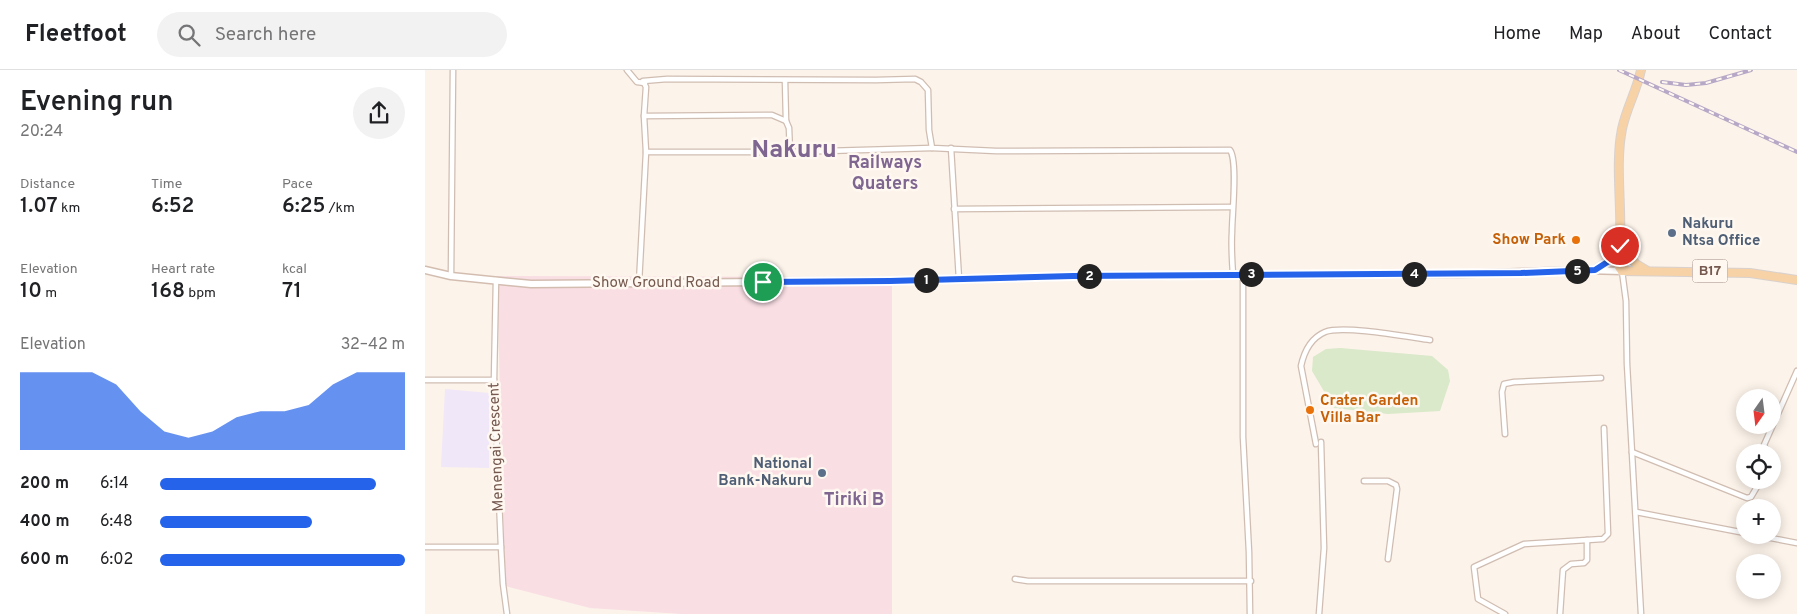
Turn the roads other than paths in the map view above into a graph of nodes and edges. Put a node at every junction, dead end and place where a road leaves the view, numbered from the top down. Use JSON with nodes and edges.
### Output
{"nodes":[{"id":1,"x":453,"y":70,"type":"edge"},
{"id":2,"x":627,"y":70,"type":"edge"},
{"id":3,"x":1641,"y":70,"type":"edge"},
{"id":4,"x":785,"y":80,"type":"junction"},
{"id":5,"x":645,"y":83,"type":"junction"},
{"id":6,"x":644,"y":116,"type":"junction"},
{"id":7,"x":787,"y":121,"type":"junction"},
{"id":8,"x":932,"y":148,"type":"junction"},
{"id":9,"x":951,"y":148,"type":"junction"},
{"id":10,"x":646,"y":152,"type":"junction"},
{"id":11,"x":790,"y":152,"type":"junction"},
{"id":12,"x":1232,"y":206,"type":"junction"},
{"id":13,"x":954,"y":209,"type":"junction"},
{"id":14,"x":1620,"y":245,"type":"junction"},
{"id":15,"x":425,"y":270,"type":"edge"},
{"id":16,"x":1595,"y":270,"type":"junction"},
{"id":17,"x":1622,"y":271,"type":"junction"},
{"id":18,"x":1647,"y":271,"type":"junction"},
{"id":19,"x":1243,"y":274,"type":"junction"},
{"id":20,"x":1233,"y":275,"type":"junction"},
{"id":21,"x":451,"y":276,"type":"junction"},
{"id":22,"x":959,"y":279,"type":"junction"},
{"id":23,"x":496,"y":280,"type":"junction"},
{"id":24,"x":1797,"y":280,"type":"edge"},
{"id":25,"x":639,"y":283,"type":"junction"},
{"id":26,"x":1431,"y":340,"type":"dead end"},
{"id":27,"x":1797,"y":371,"type":"edge"},
{"id":28,"x":1601,"y":378,"type":"dead end"},
{"id":29,"x":425,"y":380,"type":"edge"},
{"id":30,"x":494,"y":380,"type":"junction"},
{"id":31,"x":1604,"y":428,"type":"dead end"},
{"id":32,"x":1505,"y":434,"type":"dead end"},
{"id":33,"x":1321,"y":442,"type":"dead end"},
{"id":34,"x":1316,"y":444,"type":"dead end"},
{"id":35,"x":1764,"y":444,"type":"edge"},
{"id":36,"x":1632,"y":452,"type":"junction"},
{"id":37,"x":1364,"y":481,"type":"dead end"},
{"id":38,"x":1756,"y":489,"type":"edge"},
{"id":39,"x":1636,"y":512,"type":"junction"},
{"id":40,"x":1736,"y":531,"type":"edge"},
{"id":41,"x":1587,"y":540,"type":"junction"},
{"id":42,"x":1781,"y":540,"type":"edge"},
{"id":43,"x":1797,"y":543,"type":"edge"},
{"id":44,"x":425,"y":547,"type":"edge"},
{"id":45,"x":501,"y":547,"type":"junction"},
{"id":46,"x":1388,"y":559,"type":"dead end"},
{"id":47,"x":1015,"y":578,"type":"dead end"},
{"id":48,"x":1251,"y":581,"type":"junction"},
{"id":49,"x":507,"y":614,"type":"edge"},
{"id":50,"x":1250,"y":614,"type":"edge"},
{"id":51,"x":1319,"y":614,"type":"edge"},
{"id":52,"x":1505,"y":614,"type":"edge"},
{"id":53,"x":1561,"y":614,"type":"edge"},
{"id":54,"x":1641,"y":614,"type":"edge"}],
"edges":[{"from":1,"to":21,"type":"street"},
{"from":2,"to":5,"type":"street"},
{"from":3,"to":14,"type":"main road"},
{"from":4,"to":5,"type":"street"},
{"from":4,"to":7,"type":"street"},
{"from":4,"to":8,"type":"street"},
{"from":5,"to":6,"type":"street"},
{"from":6,"to":7,"type":"street"},
{"from":6,"to":10,"type":"street"},
{"from":7,"to":11,"type":"street"},
{"from":8,"to":9,"type":"street"},
{"from":8,"to":11,"type":"street"},
{"from":9,"to":12,"type":"street"},
{"from":9,"to":13,"type":"street"},
{"from":10,"to":11,"type":"street"},
{"from":10,"to":25,"type":"street"},
{"from":12,"to":13,"type":"street"},
{"from":12,"to":20,"type":"street"},
{"from":13,"to":22,"type":"street"},
{"from":14,"to":16,"type":"main road"},
{"from":14,"to":17,"type":"main road"},
{"from":14,"to":18,"type":"main road"},
{"from":15,"to":21,"type":"main road","name":"Show Ground Road"},
{"from":16,"to":17,"type":"main road","name":"Show Ground Road"},
{"from":16,"to":19,"type":"main road","name":"Show Ground Road"},
{"from":17,"to":18,"type":"main road","number":"B17"},
{"from":17,"to":36,"type":"street"},
{"from":18,"to":24,"type":"main road","number":"B17"},
{"from":19,"to":20,"type":"main road","name":"Show Ground Road"},
{"from":19,"to":48,"type":"street"},
{"from":20,"to":22,"type":"main road","name":"Show Ground Road"},
{"from":21,"to":23,"type":"main road","name":"Show Ground Road"},
{"from":22,"to":25,"type":"main road","name":"Show Ground Road"},
{"from":23,"to":25,"type":"main road","name":"Show Ground Road"},
{"from":23,"to":30,"type":"street","name":"Menengai Crescent"},
{"from":26,"to":34,"type":"street"},
{"from":27,"to":35,"type":"street"},
{"from":28,"to":32,"type":"street"},
{"from":29,"to":30,"type":"street"},
{"from":30,"to":45,"type":"street","name":"Menengai Crescent"},
{"from":31,"to":41,"type":"street"},
{"from":33,"to":51,"type":"street"},
{"from":36,"to":38,"type":"street"},
{"from":36,"to":39,"type":"street"},
{"from":37,"to":46,"type":"street"},
{"from":39,"to":40,"type":"street"},
{"from":39,"to":54,"type":"street"},
{"from":41,"to":52,"type":"street"},
{"from":41,"to":53,"type":"street"},
{"from":42,"to":43,"type":"street"},
{"from":44,"to":45,"type":"street"},
{"from":45,"to":49,"type":"street","name":"Menengai Crescent"},
{"from":47,"to":48,"type":"street"},
{"from":48,"to":50,"type":"street"}]}
